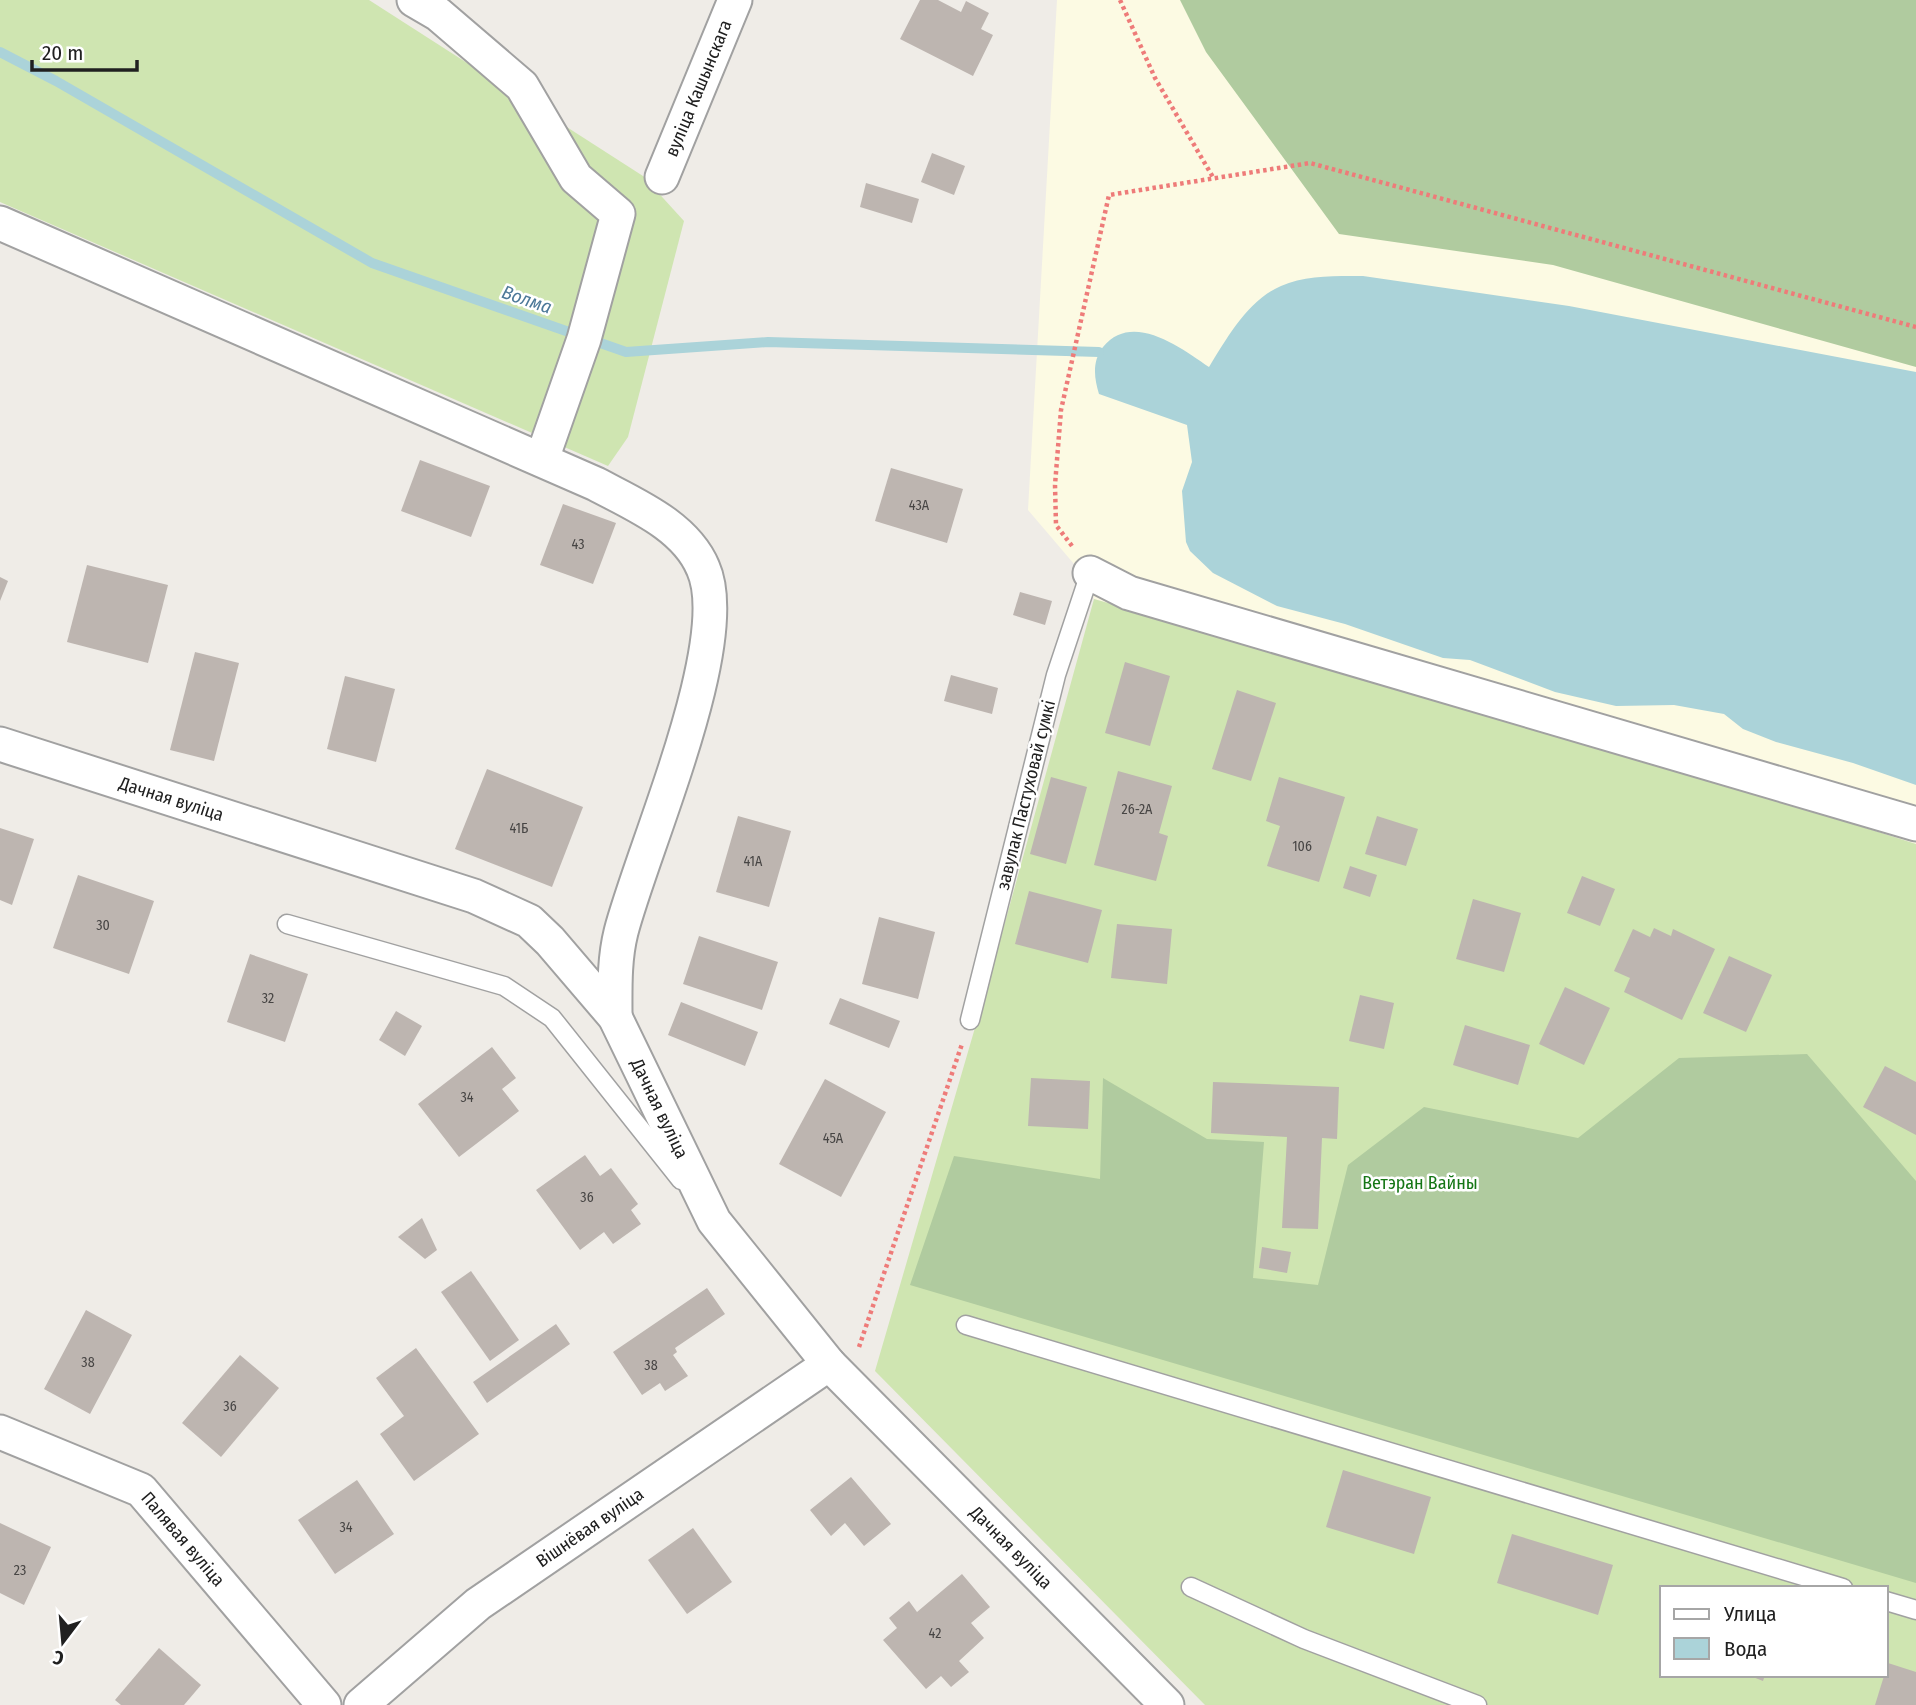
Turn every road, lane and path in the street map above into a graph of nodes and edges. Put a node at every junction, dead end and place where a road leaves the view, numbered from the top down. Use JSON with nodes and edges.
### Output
{"nodes":[{"id":1,"x":414,"y":0,"type":"edge"},
{"id":2,"x":735,"y":0,"type":"edge"},
{"id":3,"x":1120,"y":0,"type":"edge"},
{"id":4,"x":662,"y":177,"type":"dead end"},
{"id":5,"x":1214,"y":179,"type":"junction"},
{"id":6,"x":0,"y":223,"type":"edge"},
{"id":7,"x":1916,"y":327,"type":"edge"},
{"id":8,"x":542,"y":459,"type":"junction"},
{"id":9,"x":1090,"y":573,"type":"junction"},
{"id":10,"x":0,"y":744,"type":"edge"},
{"id":11,"x":1916,"y":824,"type":"edge"},
{"id":12,"x":287,"y":924,"type":"dead end"},
{"id":13,"x":615,"y":1017,"type":"junction"},
{"id":14,"x":970,"y":1020,"type":"joint"},
{"id":15,"x":714,"y":1222,"type":"junction"},
{"id":16,"x":966,"y":1325,"type":"dead end"},
{"id":17,"x":829,"y":1364,"type":"junction"},
{"id":18,"x":0,"y":1432,"type":"edge"},
{"id":19,"x":1836,"y":1586,"type":"edge"},
{"id":20,"x":1191,"y":1587,"type":"dead end"},
{"id":21,"x":1888,"y":1602,"type":"edge"},
{"id":22,"x":1916,"y":1610,"type":"edge"},
{"id":23,"x":324,"y":1705,"type":"edge"},
{"id":24,"x":361,"y":1705,"type":"edge"},
{"id":25,"x":1167,"y":1705,"type":"edge"},
{"id":26,"x":1477,"y":1705,"type":"edge"}],
"edges":[{"from":1,"to":8,"type":"street"},
{"from":2,"to":4,"type":"street","name":"вуліца Кашынскага"},
{"from":3,"to":5,"type":"path"},
{"from":5,"to":7,"type":"path"},
{"from":5,"to":9,"type":"path"},
{"from":6,"to":8,"type":"street"},
{"from":8,"to":13,"type":"street"},
{"from":9,"to":11,"type":"street"},
{"from":9,"to":14,"type":"lane","name":"завулак Пастуховай сумкі"},
{"from":10,"to":13,"type":"street","name":"Дачная вуліца"},
{"from":12,"to":15,"type":"lane"},
{"from":13,"to":15,"type":"street","name":"Дачная вуліца"},
{"from":14,"to":17,"type":"path"},
{"from":15,"to":17,"type":"street","name":"Дачная вуліца"},
{"from":16,"to":19,"type":"lane"},
{"from":17,"to":24,"type":"street","name":"Вішнёвая вуліца"},
{"from":17,"to":25,"type":"street","name":"Дачная вуліца"},
{"from":18,"to":23,"type":"street","name":"Палявая вуліца"},
{"from":20,"to":26,"type":"lane"},
{"from":21,"to":22,"type":"lane"}]}
